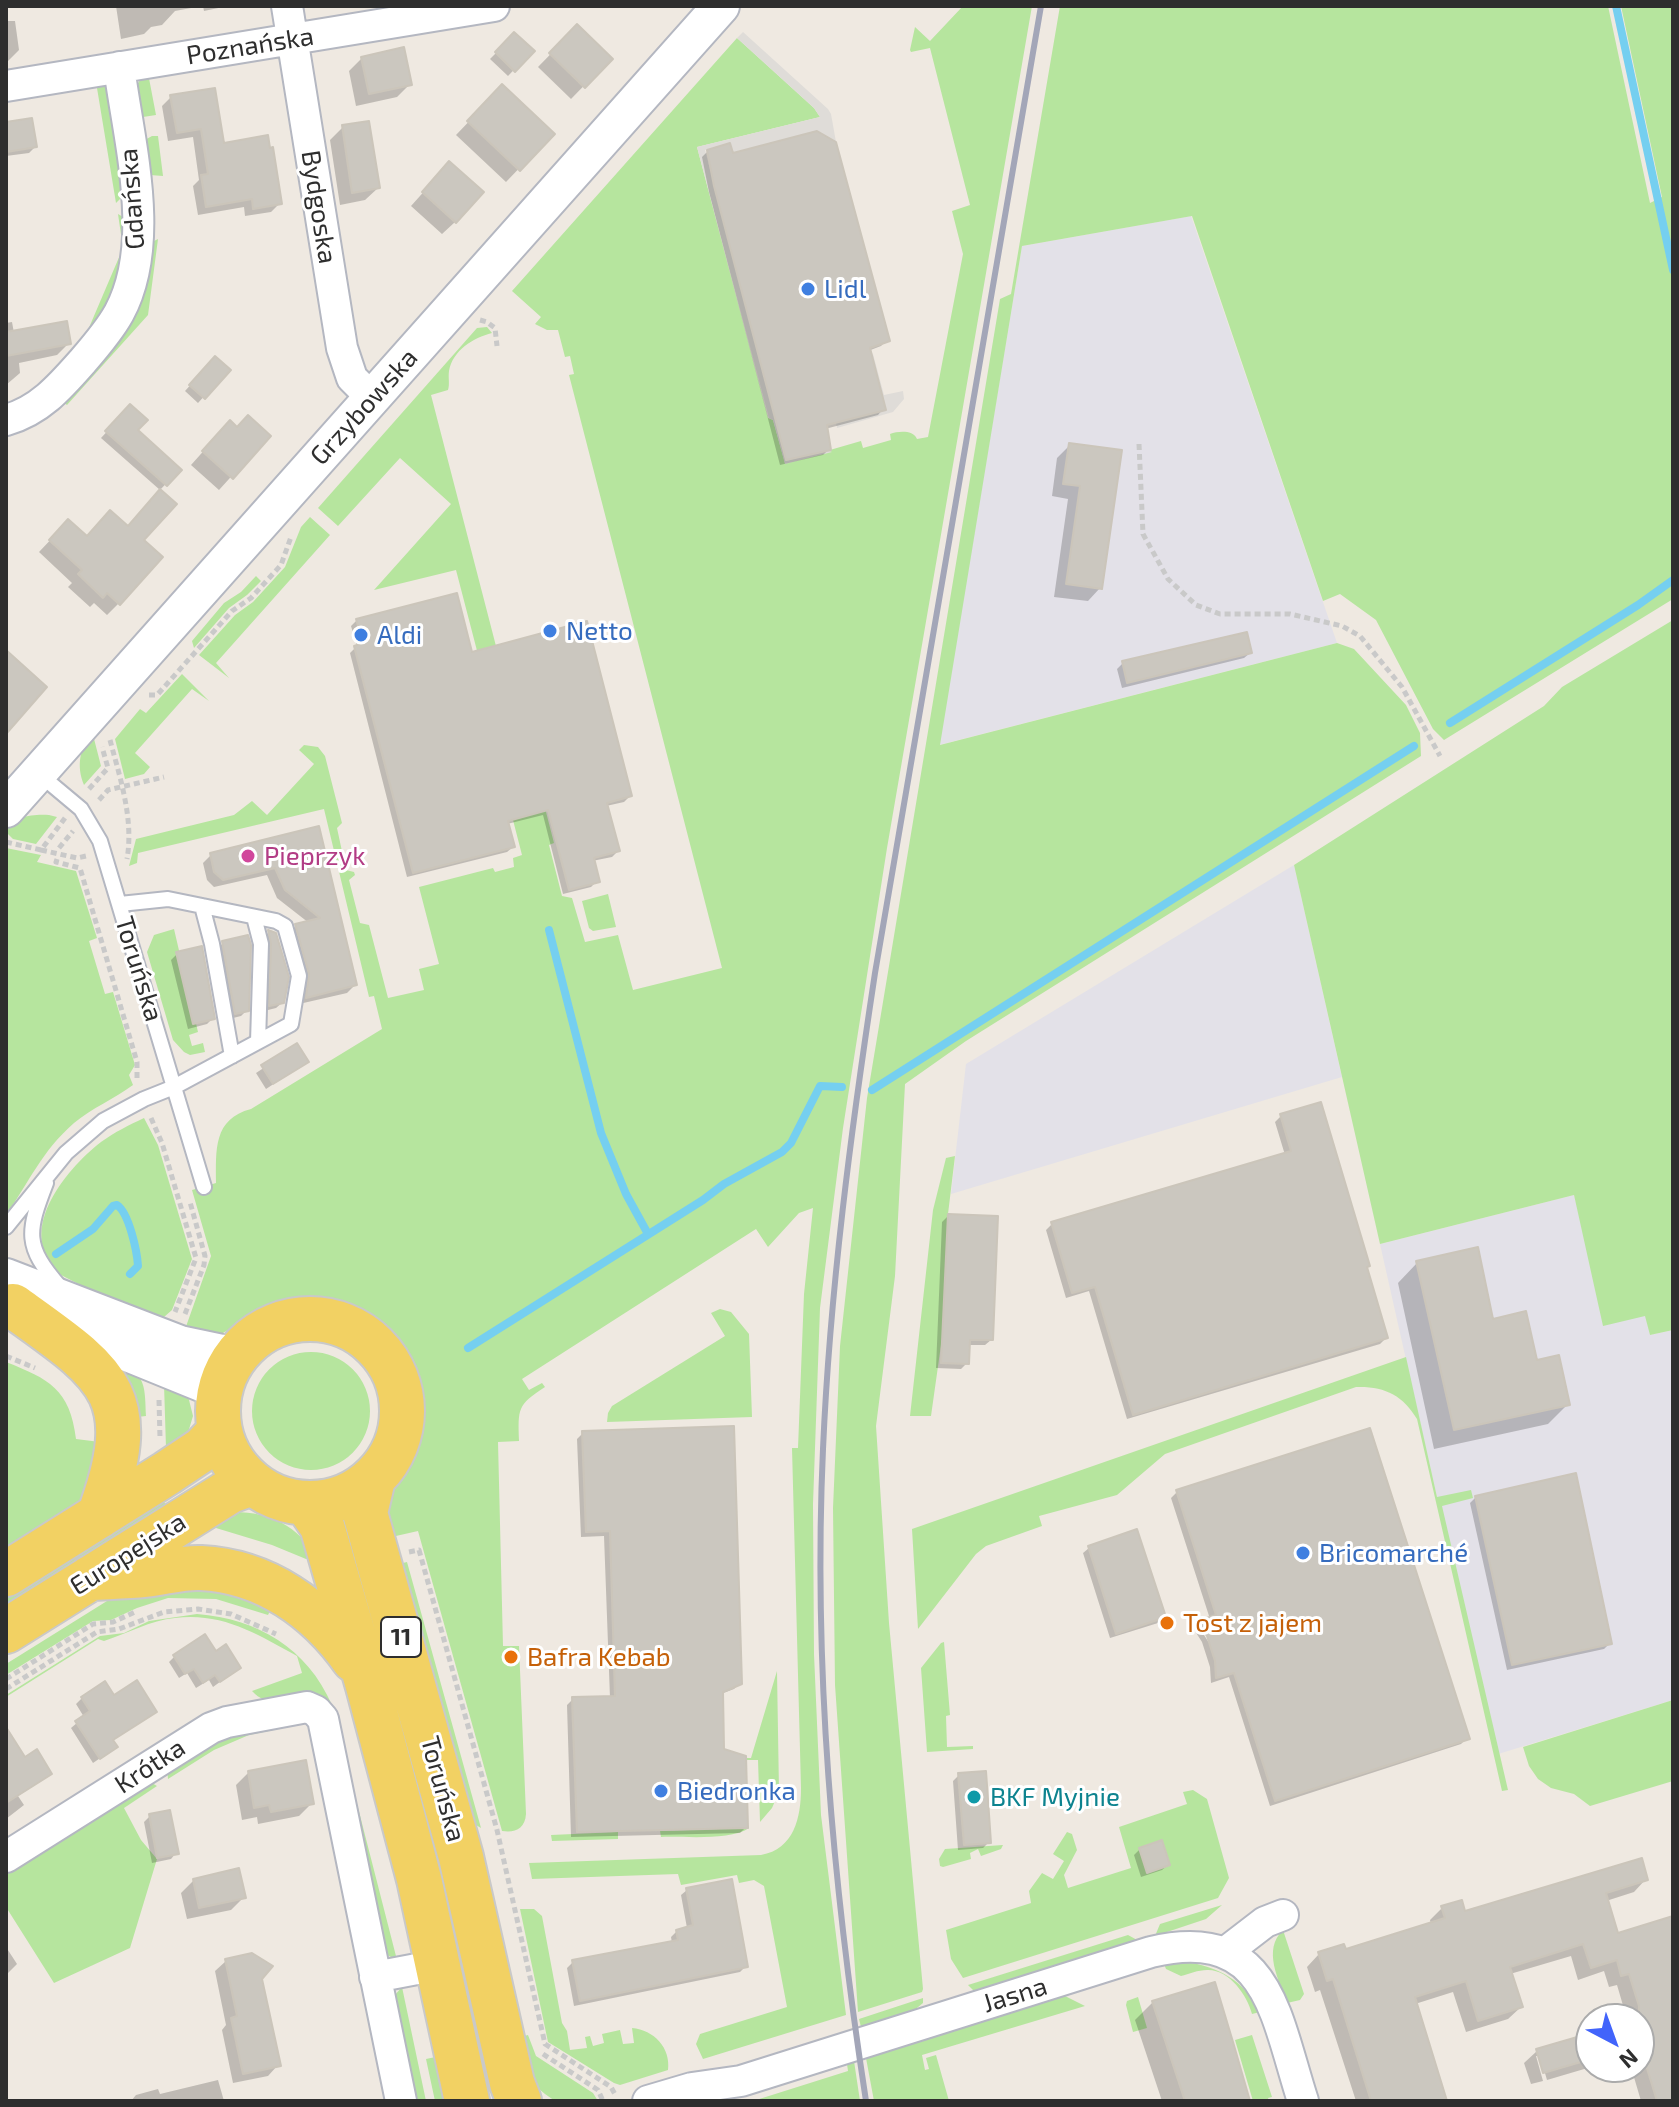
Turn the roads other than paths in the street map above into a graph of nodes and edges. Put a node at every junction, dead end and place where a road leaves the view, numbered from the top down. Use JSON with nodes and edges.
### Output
{"nodes":[{"id":1,"x":287,"y":6,"type":"edge"},
{"id":2,"x":494,"y":6,"type":"edge"},
{"id":3,"x":711,"y":9,"type":"edge"},
{"id":4,"x":292,"y":39,"type":"junction"},
{"id":5,"x":119,"y":67,"type":"junction"},
{"id":6,"x":6,"y":86,"type":"edge"},
{"id":7,"x":372,"y":398,"type":"junction"},
{"id":8,"x":6,"y":420,"type":"edge"},
{"id":9,"x":38,"y":772,"type":"junction"},
{"id":10,"x":6,"y":809,"type":"edge"},
{"id":11,"x":120,"y":904,"type":"junction"},
{"id":12,"x":202,"y":906,"type":"junction"},
{"id":13,"x":254,"y":917,"type":"junction"},
{"id":14,"x":258,"y":1042,"type":"junction"},
{"id":15,"x":232,"y":1056,"type":"junction"},
{"id":16,"x":174,"y":1087,"type":"junction"},
{"id":17,"x":50,"y":1174,"type":"junction"},
{"id":18,"x":204,"y":1187,"type":"dead end"},
{"id":19,"x":6,"y":1227,"type":"edge"},
{"id":20,"x":8,"y":1296,"type":"edge"},
{"id":21,"x":73,"y":1302,"type":"junction"},
{"id":22,"x":226,"y":1393,"type":"junction"},
{"id":23,"x":373,"y":1479,"type":"junction"},
{"id":24,"x":252,"y":1483,"type":"junction"},
{"id":25,"x":307,"y":1504,"type":"junction"},
{"id":26,"x":99,"y":1516,"type":"junction"},
{"id":27,"x":6,"y":1574,"type":"edge"},
{"id":28,"x":90,"y":1578,"type":"junction"},
{"id":29,"x":6,"y":1631,"type":"edge"},
{"id":30,"x":368,"y":1686,"type":"junction"},
{"id":31,"x":6,"y":1857,"type":"edge"},
{"id":32,"x":1283,"y":1915,"type":"dead end"},
{"id":33,"x":1226,"y":1952,"type":"junction"},
{"id":34,"x":438,"y":1965,"type":"junction"},
{"id":35,"x":375,"y":1977,"type":"junction"},
{"id":36,"x":741,"y":2081,"type":"junction"},
{"id":37,"x":401,"y":2101,"type":"edge"},
{"id":38,"x":467,"y":2101,"type":"edge"},
{"id":39,"x":519,"y":2101,"type":"edge"},
{"id":40,"x":648,"y":2101,"type":"edge"},
{"id":41,"x":702,"y":2101,"type":"edge"},
{"id":42,"x":1303,"y":2101,"type":"edge"}],
"edges":[{"from":1,"to":4,"type":"street","name":"Bydgoska"},
{"from":2,"to":4,"type":"street","name":"Poznańska"},
{"from":3,"to":7,"type":"street","name":"Grzybowska"},
{"from":4,"to":5,"type":"street","name":"Poznańska"},
{"from":4,"to":7,"type":"street","name":"Bydgoska"},
{"from":5,"to":6,"type":"street","name":"Poznańska"},
{"from":5,"to":8,"type":"street","name":"Gdańska"},
{"from":7,"to":9,"type":"street","name":"Grzybowska"},
{"from":9,"to":10,"type":"street","name":"Grzybowska"},
{"from":9,"to":11,"type":"lane","name":"Toruńska"},
{"from":11,"to":12,"type":"lane"},
{"from":11,"to":16,"type":"lane","name":"Toruńska"},
{"from":12,"to":13,"type":"lane"},
{"from":12,"to":15,"type":"lane"},
{"from":13,"to":14,"type":"lane"},
{"from":13,"to":14,"type":"lane"},
{"from":14,"to":15,"type":"lane"},
{"from":15,"to":16,"type":"lane"},
{"from":16,"to":17,"type":"lane"},
{"from":16,"to":18,"type":"lane","name":"Toruńska"},
{"from":17,"to":19,"type":"lane"},
{"from":17,"to":21,"type":"lane"},
{"from":20,"to":21,"type":"street"},
{"from":20,"to":22,"type":"street"},
{"from":20,"to":26,"type":"main road"},
{"from":21,"to":22,"type":"street"},
{"from":22,"to":23,"type":"main road","number":"11"},
{"from":22,"to":24,"type":"main road","number":"11"},
{"from":22,"to":26,"type":"main road","name":"Europejska","number":"11"},
{"from":23,"to":25,"type":"main road","number":"11"},
{"from":23,"to":39,"type":"main road","name":"Toruńska","number":"11"},
{"from":24,"to":25,"type":"main road","number":"11"},
{"from":24,"to":28,"type":"main road","name":"Europejska"},
{"from":25,"to":30,"type":"main road","name":"Toruńska","number":"11"},
{"from":26,"to":27,"type":"main road","name":"Europejska","number":"11"},
{"from":28,"to":29,"type":"main road","name":"Europejska"},
{"from":28,"to":30,"type":"main road"},
{"from":30,"to":34,"type":"main road","name":"Toruńska","number":"11"},
{"from":31,"to":35,"type":"street","name":"Krótka"},
{"from":32,"to":33,"type":"street"},
{"from":33,"to":36,"type":"street","name":"Jasna"},
{"from":33,"to":42,"type":"street"},
{"from":34,"to":35,"type":"street"},
{"from":34,"to":38,"type":"main road","name":"Toruńska","number":"11"},
{"from":35,"to":37,"type":"street"},
{"from":36,"to":40,"type":"street","name":"Jasna"},
{"from":36,"to":41,"type":"street","name":"Jasna"}]}
